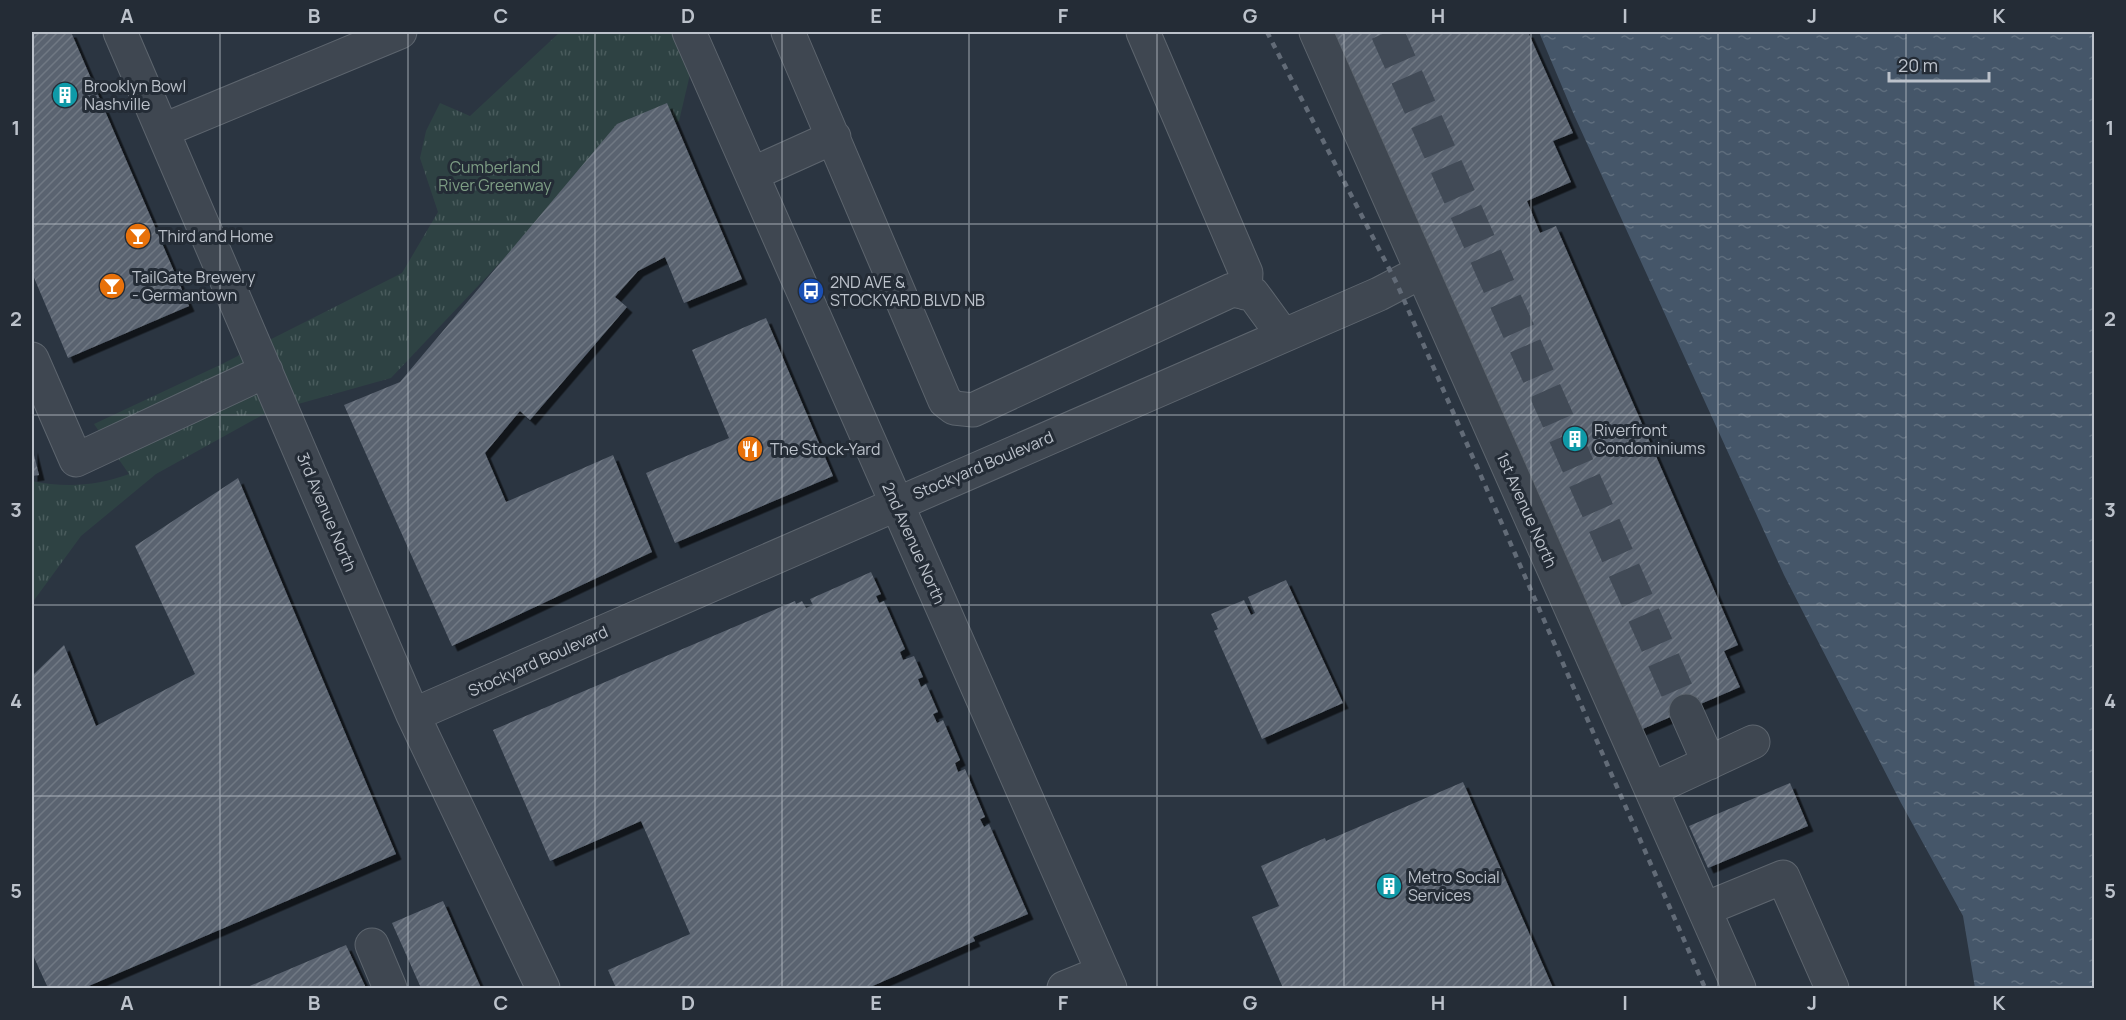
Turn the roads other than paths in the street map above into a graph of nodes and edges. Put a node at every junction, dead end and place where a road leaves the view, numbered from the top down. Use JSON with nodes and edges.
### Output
{"nodes":[{"id":1,"x":120,"y":32,"type":"edge"},
{"id":2,"x":400,"y":32,"type":"edge"},
{"id":3,"x":689,"y":32,"type":"edge"},
{"id":4,"x":788,"y":32,"type":"edge"},
{"id":5,"x":1143,"y":32,"type":"edge"},
{"id":6,"x":1316,"y":32,"type":"edge"},
{"id":7,"x":164,"y":130,"type":"junction"},
{"id":8,"x":834,"y":137,"type":"junction"},
{"id":9,"x":752,"y":174,"type":"junction"},
{"id":10,"x":1421,"y":272,"type":"junction"},
{"id":11,"x":1245,"y":293,"type":"junction"},
{"id":12,"x":1283,"y":335,"type":"junction"},
{"id":13,"x":32,"y":359,"type":"edge"},
{"id":14,"x":266,"y":371,"type":"junction"},
{"id":15,"x":897,"y":503,"type":"junction"},
{"id":16,"x":1686,"y":711,"type":"tunnel mouth"},
{"id":17,"x":413,"y":715,"type":"junction"},
{"id":18,"x":1753,"y":742,"type":"dead end"},
{"id":19,"x":1709,"y":763,"type":"junction"},
{"id":20,"x":1652,"y":789,"type":"junction"},
{"id":21,"x":1705,"y":909,"type":"junction"},
{"id":22,"x":372,"y":945,"type":"dead end"},
{"id":23,"x":1106,"y":980,"type":"edge"},
{"id":24,"x":390,"y":988,"type":"edge"},
{"id":25,"x":543,"y":988,"type":"edge"},
{"id":26,"x":1064,"y":988,"type":"edge"},
{"id":27,"x":1739,"y":988,"type":"edge"},
{"id":28,"x":1832,"y":988,"type":"edge"}],
"edges":[{"from":1,"to":7,"type":"street","name":"3rd Avenue North"},
{"from":2,"to":7,"type":"street"},
{"from":3,"to":9,"type":"street","name":"2nd Avenue North"},
{"from":4,"to":8,"type":"street"},
{"from":5,"to":11,"type":"street"},
{"from":6,"to":10,"type":"street","name":"1st Avenue North"},
{"from":7,"to":14,"type":"street","name":"3rd Avenue North"},
{"from":8,"to":9,"type":"street"},
{"from":8,"to":11,"type":"street"},
{"from":9,"to":15,"type":"street","name":"2nd Avenue North"},
{"from":10,"to":12,"type":"street","name":"Stockyard Boulevard"},
{"from":10,"to":20,"type":"street","name":"1st Avenue North"},
{"from":11,"to":12,"type":"street"},
{"from":12,"to":15,"type":"street","name":"Stockyard Boulevard"},
{"from":13,"to":14,"type":"street"},
{"from":14,"to":17,"type":"street","name":"3rd Avenue North"},
{"from":15,"to":17,"type":"street","name":"Stockyard Boulevard"},
{"from":15,"to":23,"type":"street","name":"2nd Avenue North"},
{"from":16,"to":19,"type":"street"},
{"from":17,"to":25,"type":"street","name":"3rd Avenue North"},
{"from":18,"to":19,"type":"street"},
{"from":19,"to":20,"type":"street"},
{"from":20,"to":21,"type":"street","name":"1st Avenue North"},
{"from":21,"to":27,"type":"street","name":"1st Avenue North"},
{"from":21,"to":28,"type":"street"},
{"from":22,"to":24,"type":"street"},
{"from":23,"to":26,"type":"street"}]}
